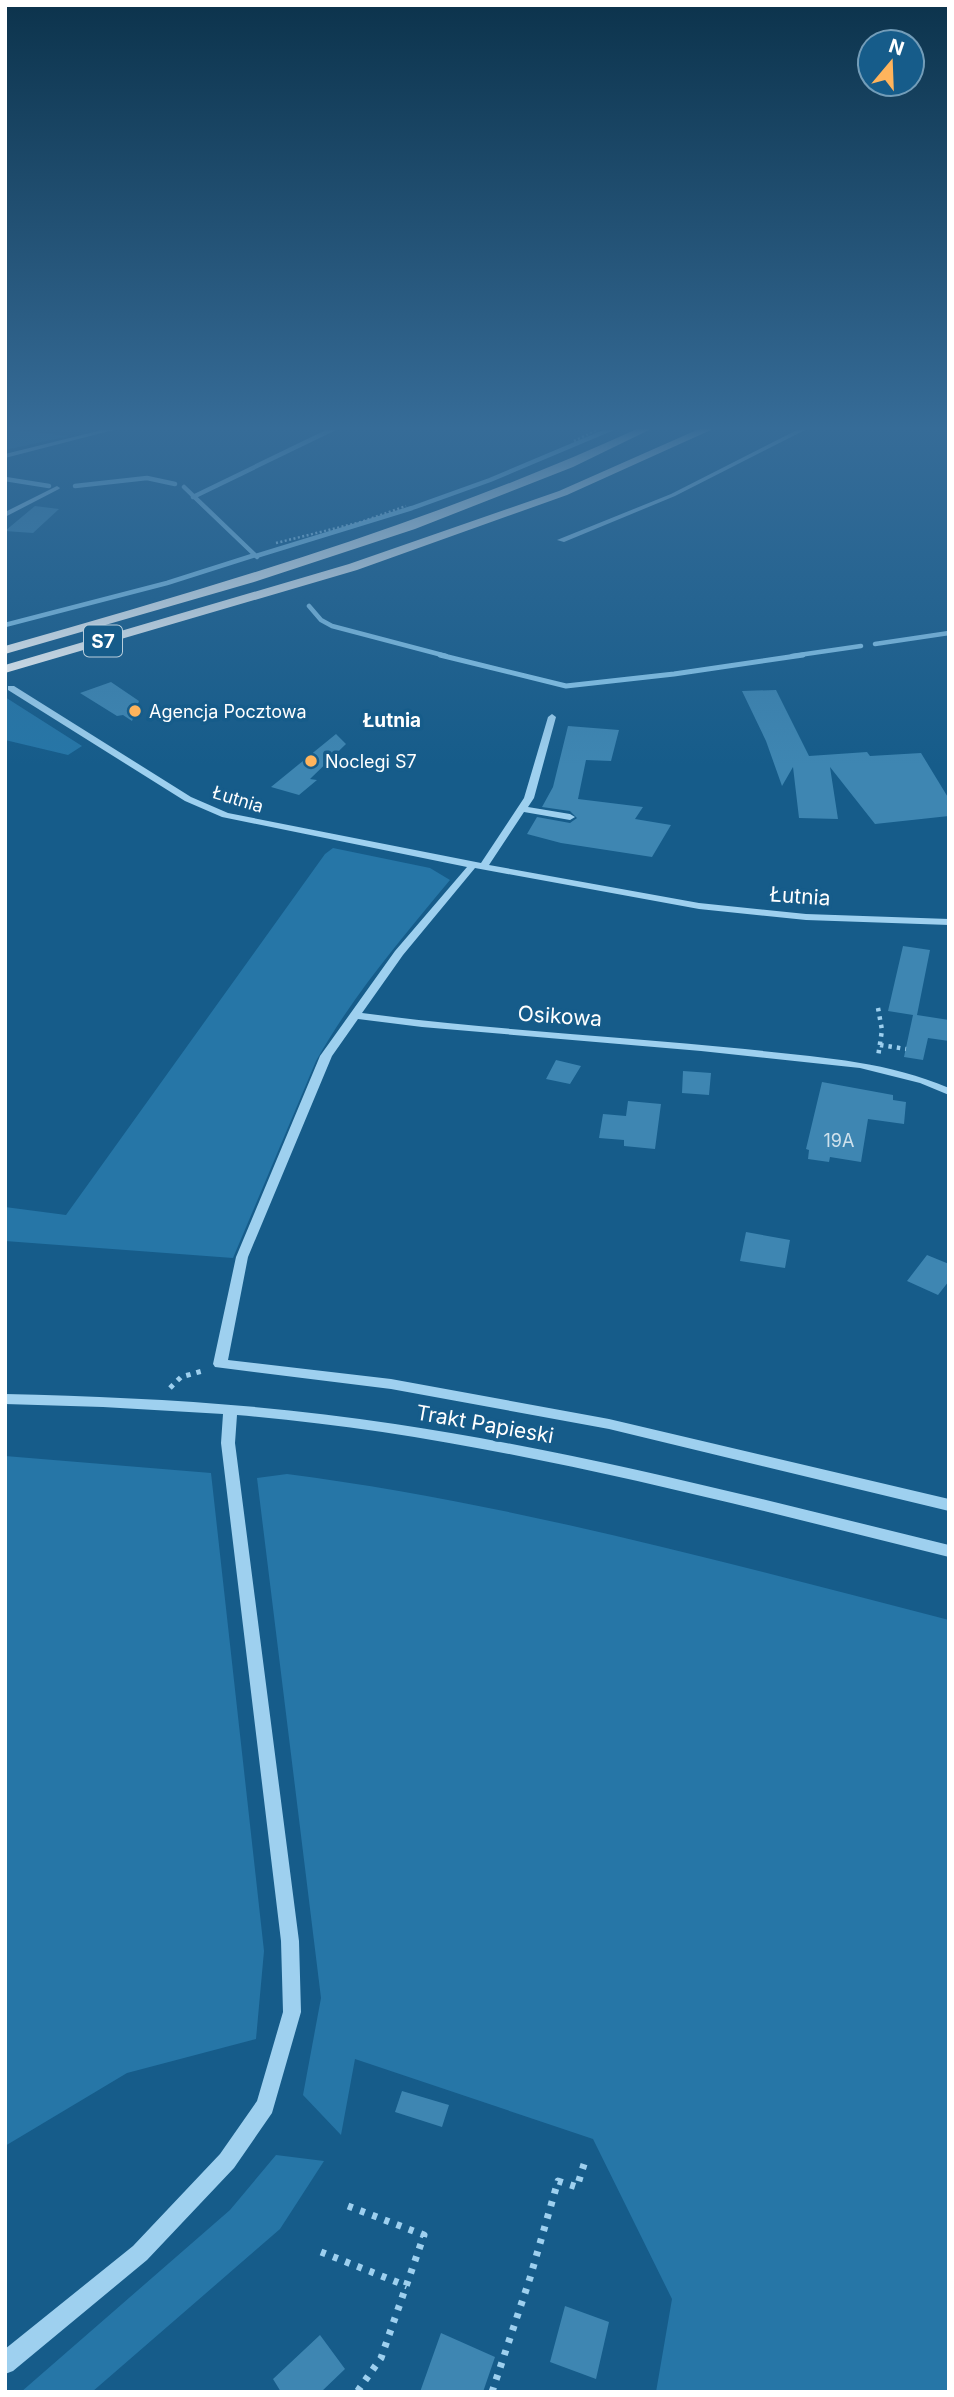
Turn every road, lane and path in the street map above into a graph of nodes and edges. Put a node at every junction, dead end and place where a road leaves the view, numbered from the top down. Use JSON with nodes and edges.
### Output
{"nodes":[{"id":1,"x":285,"y":541,"type":"edge"},
{"id":2,"x":368,"y":541,"type":"edge"},
{"id":3,"x":425,"y":541,"type":"edge"},
{"id":4,"x":276,"y":543,"type":"dead end"},
{"id":5,"x":5,"y":650,"type":"edge"},
{"id":6,"x":5,"y":669,"type":"edge"},
{"id":7,"x":11,"y":688,"type":"dead end"},
{"id":8,"x":552,"y":717,"type":"dead end"},
{"id":9,"x":523,"y":809,"type":"junction"},
{"id":10,"x":570,"y":817,"type":"dead end"},
{"id":11,"x":478,"y":866,"type":"junction"},
{"id":12,"x":949,"y":922,"type":"edge"},
{"id":13,"x":878,"y":1008,"type":"dead end"},
{"id":14,"x":354,"y":1015,"type":"junction"},
{"id":15,"x":880,"y":1045,"type":"junction"},
{"id":16,"x":906,"y":1049,"type":"dead end"},
{"id":17,"x":876,"y":1068,"type":"junction"},
{"id":18,"x":949,"y":1092,"type":"edge"},
{"id":19,"x":220,"y":1364,"type":"junction"},
{"id":20,"x":170,"y":1388,"type":"dead end"},
{"id":21,"x":5,"y":1399,"type":"edge"},
{"id":22,"x":230,"y":1409,"type":"junction"},
{"id":23,"x":949,"y":1506,"type":"edge"},
{"id":24,"x":949,"y":1551,"type":"edge"},
{"id":25,"x":585,"y":2161,"type":"dead end"},
{"id":26,"x":348,"y":2206,"type":"dead end"},
{"id":27,"x":321,"y":2252,"type":"dead end"},
{"id":28,"x":407,"y":2286,"type":"junction"},
{"id":29,"x":5,"y":2363,"type":"edge"},
{"id":30,"x":357,"y":2392,"type":"edge"},
{"id":31,"x":492,"y":2392,"type":"edge"}],
"edges":[{"from":1,"to":4,"type":"path"},
{"from":2,"to":5,"type":"highway","number":"S7"},
{"from":3,"to":6,"type":"highway","number":"S7"},
{"from":7,"to":11,"type":"street","name":"Łutnia"},
{"from":8,"to":9,"type":"street"},
{"from":9,"to":10,"type":"street"},
{"from":9,"to":11,"type":"street"},
{"from":11,"to":12,"type":"street","name":"Łutnia"},
{"from":11,"to":14,"type":"street"},
{"from":13,"to":15,"type":"path"},
{"from":14,"to":17,"type":"street","name":"Osikowa"},
{"from":14,"to":19,"type":"street"},
{"from":15,"to":16,"type":"path"},
{"from":15,"to":17,"type":"path"},
{"from":17,"to":18,"type":"street","name":"Osikowa"},
{"from":19,"to":20,"type":"path"},
{"from":19,"to":23,"type":"street"},
{"from":21,"to":22,"type":"street","name":"Trakt Papieski"},
{"from":22,"to":24,"type":"street","name":"Trakt Papieski"},
{"from":22,"to":29,"type":"street"},
{"from":25,"to":31,"type":"path"},
{"from":26,"to":28,"type":"path"},
{"from":27,"to":28,"type":"path"},
{"from":28,"to":30,"type":"path"}]}
